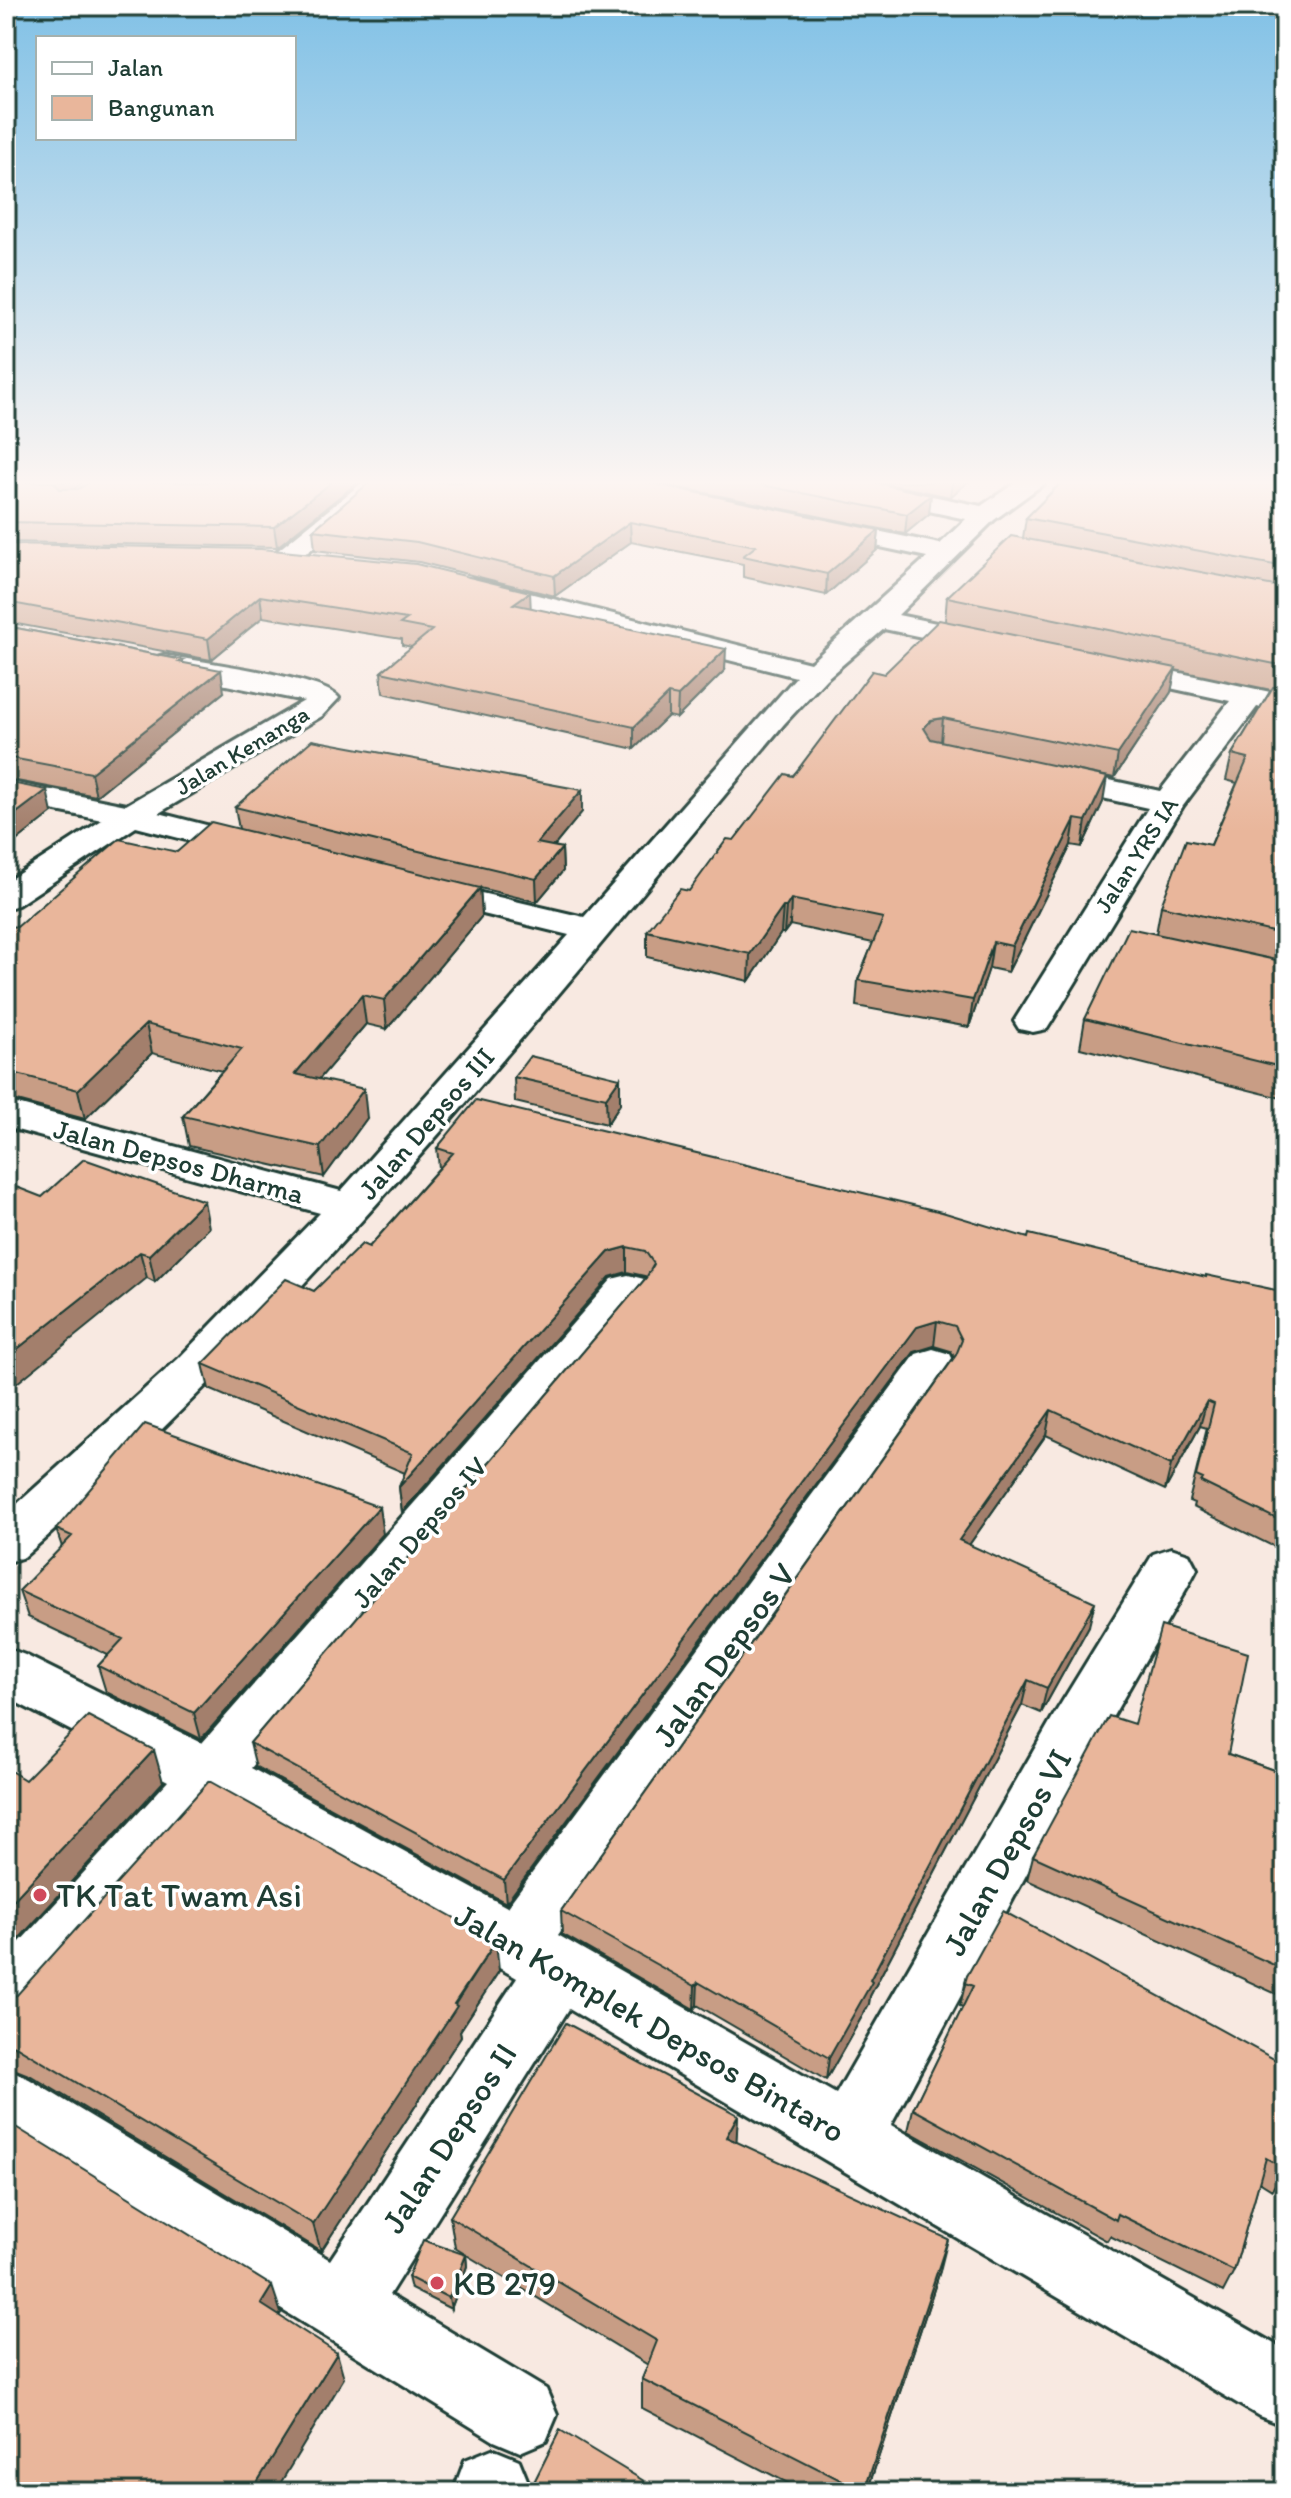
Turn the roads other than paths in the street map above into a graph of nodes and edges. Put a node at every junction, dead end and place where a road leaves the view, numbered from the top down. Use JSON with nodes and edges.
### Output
{"nodes":[{"id":1,"x":518,"y":599,"type":"edge"},
{"id":2,"x":899,"y":599,"type":"edge"},
{"id":3,"x":878,"y":619,"type":"junction"},
{"id":4,"x":1017,"y":648,"type":"edge"},
{"id":5,"x":130,"y":658,"type":"edge"},
{"id":6,"x":1094,"y":664,"type":"edge"},
{"id":7,"x":816,"y":673,"type":"junction"},
{"id":8,"x":1249,"y":697,"type":"junction"},
{"id":9,"x":1285,"y":704,"type":"edge"},
{"id":10,"x":1016,"y":770,"type":"edge"},
{"id":11,"x":6,"y":791,"type":"edge"},
{"id":12,"x":1168,"y":803,"type":"junction"},
{"id":13,"x":131,"y":816,"type":"junction"},
{"id":14,"x":282,"y":854,"type":"edge"},
{"id":15,"x":388,"y":881,"type":"edge"},
{"id":16,"x":6,"y":898,"type":"edge"},
{"id":17,"x":593,"y":930,"type":"junction"},
{"id":18,"x":1033,"y":1021,"type":"dead end"},
{"id":19,"x":445,"y":1101,"type":"junction"},
{"id":20,"x":491,"y":1112,"type":"edge"},
{"id":21,"x":6,"y":1114,"type":"edge"},
{"id":22,"x":352,"y":1208,"type":"junction"},
{"id":23,"x":628,"y":1290,"type":"dead end"},
{"id":24,"x":933,"y":1366,"type":"dead end"},
{"id":25,"x":6,"y":1543,"type":"edge"},
{"id":26,"x":1171,"y":1569,"type":"dead end"},
{"id":27,"x":6,"y":1671,"type":"edge"},
{"id":28,"x":210,"y":1775,"type":"junction"},
{"id":29,"x":538,"y":1956,"type":"junction"},
{"id":30,"x":6,"y":2002,"type":"edge"},
{"id":31,"x":6,"y":2102,"type":"edge"},
{"id":32,"x":848,"y":2137,"type":"junction"},
{"id":33,"x":340,"y":2308,"type":"junction"},
{"id":34,"x":1281,"y":2374,"type":"edge"},
{"id":35,"x":520,"y":2415,"type":"dead end"}],
"edges":[{"from":1,"to":7,"type":"street"},
{"from":2,"to":3,"type":"street","name":"Jalan Depsos III"},
{"from":3,"to":4,"type":"street"},
{"from":3,"to":7,"type":"street","name":"Jalan Depsos III"},
{"from":5,"to":13,"type":"street","name":"Jalan Kenanga"},
{"from":6,"to":8,"type":"street"},
{"from":7,"to":17,"type":"street","name":"Jalan Depsos III"},
{"from":8,"to":9,"type":"street"},
{"from":8,"to":12,"type":"street","name":"Jalan YRS IA"},
{"from":10,"to":12,"type":"street"},
{"from":11,"to":13,"type":"street"},
{"from":12,"to":18,"type":"street","name":"Jalan YRS IA"},
{"from":13,"to":14,"type":"street"},
{"from":13,"to":16,"type":"street","name":"Jalan Kenanga"},
{"from":15,"to":17,"type":"street"},
{"from":17,"to":19,"type":"street","name":"Jalan Depsos III"},
{"from":19,"to":20,"type":"street"},
{"from":19,"to":22,"type":"street","name":"Jalan Depsos III"},
{"from":21,"to":22,"type":"street","name":"Jalan Depsos Dharma"},
{"from":22,"to":25,"type":"street","name":"Jalan Depsos III"},
{"from":23,"to":28,"type":"street","name":"Jalan Depsos IV"},
{"from":24,"to":29,"type":"street","name":"Jalan Depsos V"},
{"from":26,"to":32,"type":"street","name":"Jalan Depsos VI"},
{"from":27,"to":28,"type":"street","name":"Jalan Komplek Depsos Bintaro"},
{"from":28,"to":29,"type":"street","name":"Jalan Komplek Depsos Bintaro"},
{"from":28,"to":30,"type":"street"},
{"from":29,"to":32,"type":"street","name":"Jalan Komplek Depsos Bintaro"},
{"from":29,"to":33,"type":"street","name":"Jalan Depsos II"},
{"from":31,"to":33,"type":"street"},
{"from":32,"to":34,"type":"street","name":"Jalan Komplek Depsos Bintaro"},
{"from":33,"to":35,"type":"street"}]}
